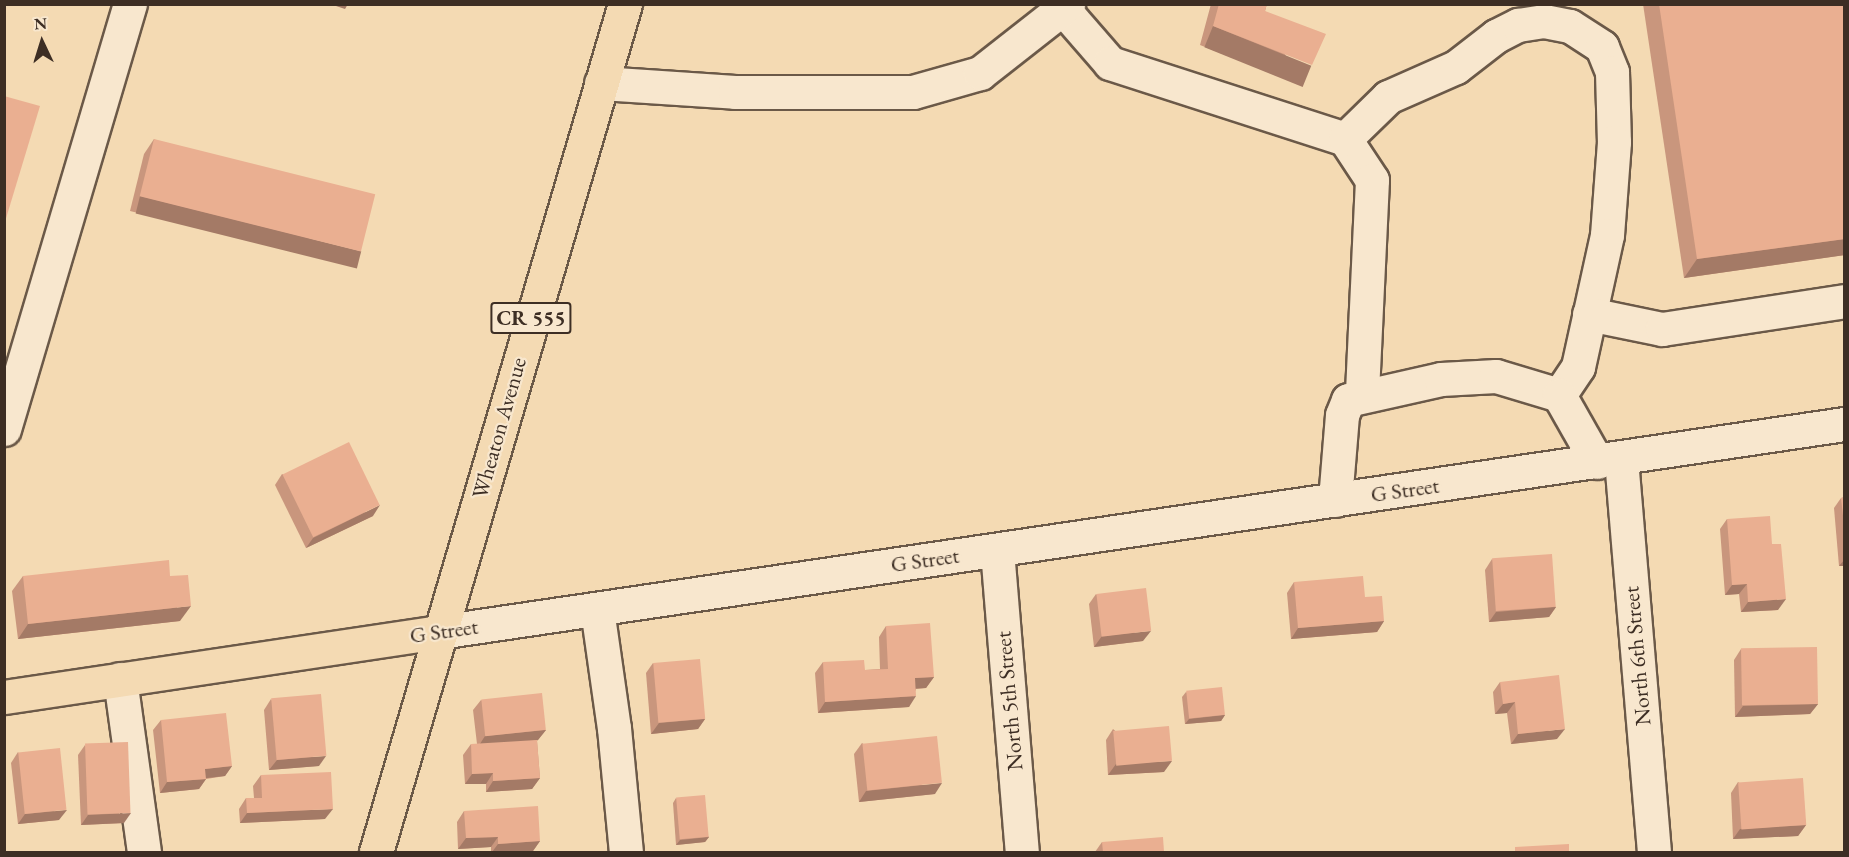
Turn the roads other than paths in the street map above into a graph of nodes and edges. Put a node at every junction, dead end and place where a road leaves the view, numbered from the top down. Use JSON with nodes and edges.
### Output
{"nodes":[{"id":1,"x":130,"y":4,"type":"edge"},
{"id":2,"x":625,"y":4,"type":"edge"},
{"id":3,"x":1066,"y":7,"type":"edge"},
{"id":4,"x":601,"y":83,"type":"junction"},
{"id":5,"x":1345,"y":139,"type":"junction"},
{"id":6,"x":1845,"y":301,"type":"edge"},
{"id":7,"x":1589,"y":314,"type":"junction"},
{"id":8,"x":1559,"y":395,"type":"junction"},
{"id":9,"x":1362,"y":396,"type":"junction"},
{"id":10,"x":1845,"y":424,"type":"edge"},
{"id":11,"x":4,"y":429,"type":"edge"},
{"id":12,"x":1609,"y":460,"type":"junction"},
{"id":13,"x":1335,"y":500,"type":"junction"},
{"id":14,"x":997,"y":550,"type":"junction"},
{"id":15,"x":597,"y":609,"type":"junction"},
{"id":16,"x":439,"y":632,"type":"junction"},
{"id":17,"x":120,"y":678,"type":"junction"},
{"id":18,"x":4,"y":697,"type":"edge"},
{"id":19,"x":382,"y":843,"type":"edge"},
{"id":20,"x":144,"y":852,"type":"edge"},
{"id":21,"x":626,"y":852,"type":"edge"},
{"id":22,"x":1022,"y":852,"type":"edge"},
{"id":23,"x":1654,"y":852,"type":"edge"}],
"edges":[{"from":1,"to":11,"type":"street"},
{"from":2,"to":4,"type":"main road","name":"Wheaton Avenue","number":"CR 555"},
{"from":3,"to":4,"type":"street"},
{"from":3,"to":5,"type":"street"},
{"from":4,"to":16,"type":"main road","name":"Wheaton Avenue","number":"CR 555"},
{"from":5,"to":7,"type":"street"},
{"from":5,"to":9,"type":"street"},
{"from":6,"to":7,"type":"street"},
{"from":7,"to":8,"type":"street"},
{"from":8,"to":9,"type":"street"},
{"from":8,"to":12,"type":"street"},
{"from":9,"to":13,"type":"street"},
{"from":10,"to":12,"type":"street","name":"G Street"},
{"from":12,"to":13,"type":"street","name":"G Street"},
{"from":12,"to":23,"type":"street","name":"North 6th Street"},
{"from":13,"to":14,"type":"street","name":"G Street"},
{"from":14,"to":15,"type":"street","name":"G Street"},
{"from":14,"to":22,"type":"street","name":"North 5th Street"},
{"from":15,"to":16,"type":"street","name":"G Street"},
{"from":15,"to":21,"type":"street"},
{"from":16,"to":17,"type":"main road","name":"G Street"},
{"from":16,"to":19,"type":"main road","name":"Wheaton Avenue","number":"CR 555"},
{"from":17,"to":18,"type":"main road","name":"G Street"},
{"from":17,"to":20,"type":"street"}]}
